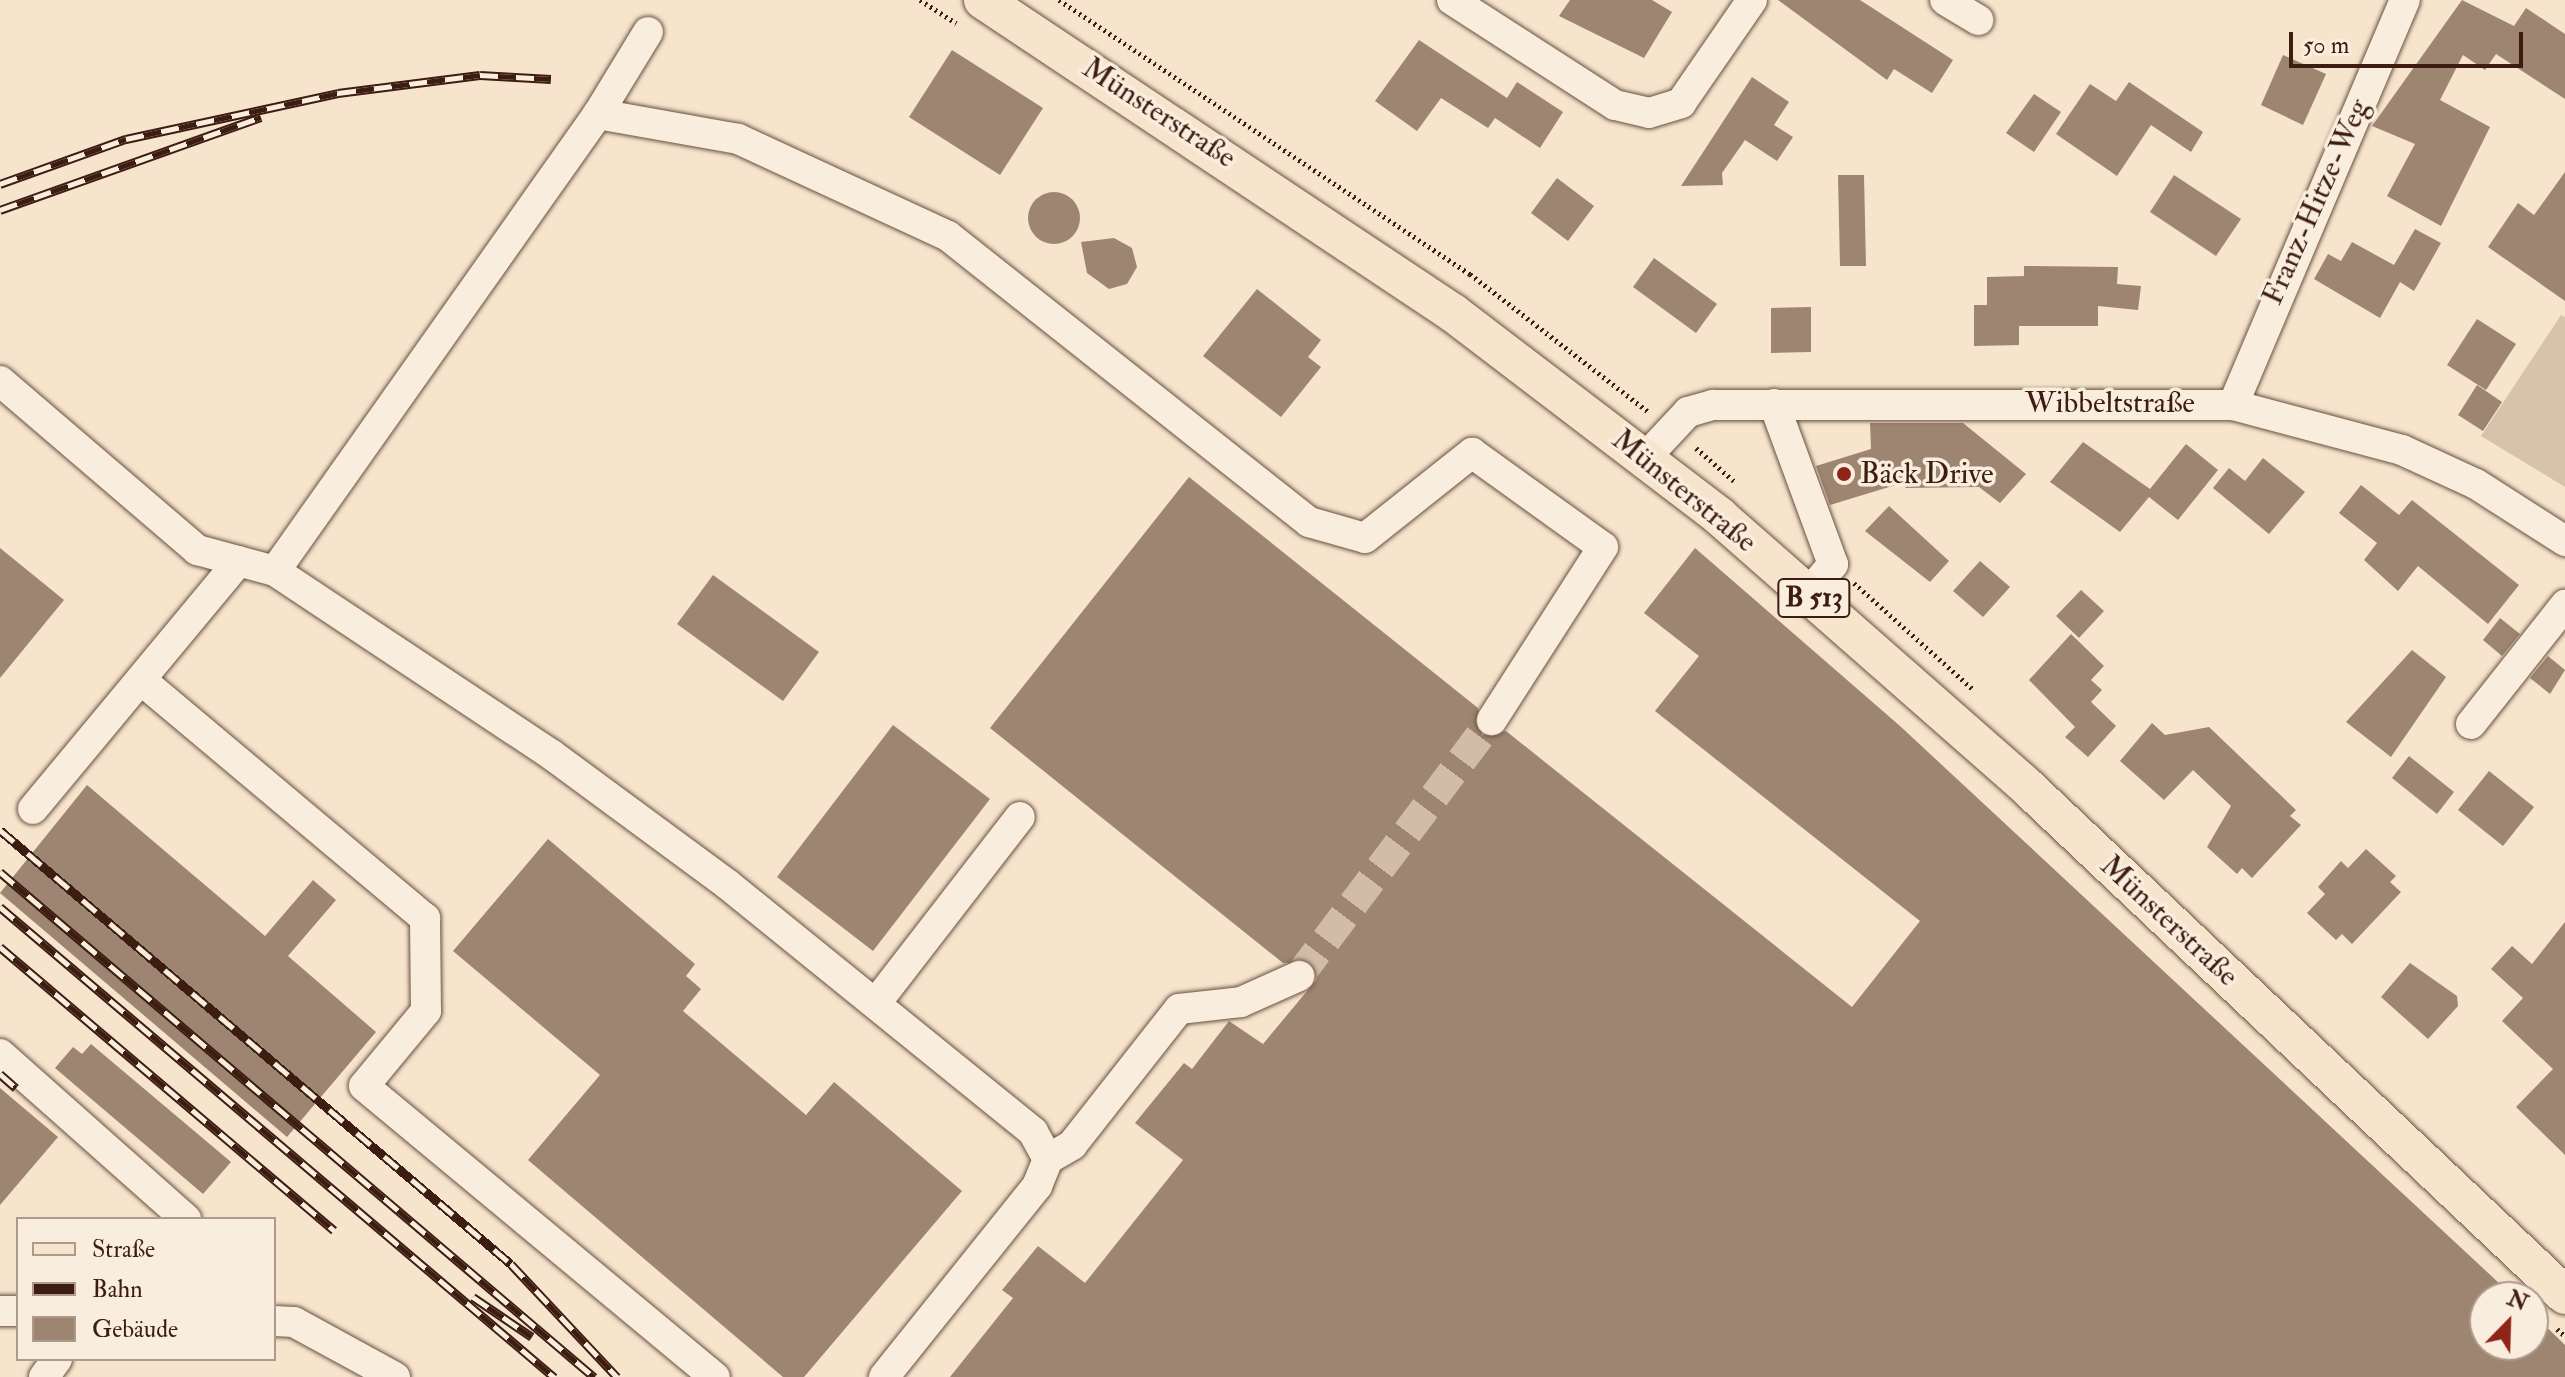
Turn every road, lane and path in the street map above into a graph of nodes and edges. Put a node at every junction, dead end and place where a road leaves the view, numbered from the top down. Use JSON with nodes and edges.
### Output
{"nodes":[{"id":1,"x":983,"y":0,"type":"edge"},
{"id":2,"x":1059,"y":0,"type":"edge"},
{"id":3,"x":1452,"y":0,"type":"edge"},
{"id":4,"x":1752,"y":0,"type":"edge"},
{"id":5,"x":1945,"y":0,"type":"edge"},
{"id":6,"x":2405,"y":0,"type":"edge"},
{"id":7,"x":1978,"y":20,"type":"dead end"},
{"id":8,"x":648,"y":32,"type":"dead end"},
{"id":9,"x":598,"y":114,"type":"junction"},
{"id":10,"x":0,"y":381,"type":"edge"},
{"id":11,"x":1774,"y":404,"type":"junction"},
{"id":12,"x":2233,"y":405,"type":"junction"},
{"id":13,"x":1670,"y":428,"type":"junction"},
{"id":14,"x":1645,"y":458,"type":"junction"},
{"id":15,"x":2565,"y":541,"type":"edge"},
{"id":16,"x":239,"y":561,"type":"junction"},
{"id":17,"x":275,"y":571,"type":"junction"},
{"id":18,"x":1809,"y":593,"type":"junction"},
{"id":19,"x":2565,"y":605,"type":"edge"},
{"id":20,"x":141,"y":680,"type":"junction"},
{"id":21,"x":1492,"y":720,"type":"tunnel mouth"},
{"id":22,"x":2471,"y":724,"type":"dead end"},
{"id":23,"x":33,"y":809,"type":"dead end"},
{"id":24,"x":1020,"y":817,"type":"dead end"},
{"id":25,"x":1299,"y":976,"type":"tunnel mouth"},
{"id":26,"x":876,"y":1003,"type":"junction"},
{"id":27,"x":0,"y":1054,"type":"edge"},
{"id":28,"x":1048,"y":1159,"type":"junction"},
{"id":29,"x":184,"y":1217,"type":"edge"},
{"id":30,"x":2565,"y":1295,"type":"edge"},
{"id":31,"x":276,"y":1301,"type":"edge"},
{"id":32,"x":284,"y":1321,"type":"edge"},
{"id":33,"x":395,"y":1377,"type":"edge"},
{"id":34,"x":715,"y":1377,"type":"edge"},
{"id":35,"x":884,"y":1377,"type":"edge"}],
"edges":[{"from":1,"to":14,"type":"main road","name":"Münsterstraße","number":"B 513"},
{"from":2,"to":13,"type":"path"},
{"from":3,"to":4,"type":"street"},
{"from":5,"to":7,"type":"street"},
{"from":6,"to":12,"type":"street","name":"Franz-Hitze-Weg"},
{"from":8,"to":9,"type":"street"},
{"from":9,"to":17,"type":"street"},
{"from":9,"to":21,"type":"street"},
{"from":10,"to":16,"type":"street"},
{"from":11,"to":12,"type":"street","name":"Wibbeltstraße"},
{"from":11,"to":13,"type":"street","name":"Wibbeltstraße"},
{"from":11,"to":18,"type":"street"},
{"from":12,"to":15,"type":"street","name":"Wibbeltstraße"},
{"from":13,"to":14,"type":"street","name":"Wibbeltstraße"},
{"from":14,"to":18,"type":"main road","name":"Münsterstraße","number":"B 513"},
{"from":16,"to":17,"type":"street"},
{"from":16,"to":20,"type":"street"},
{"from":17,"to":26,"type":"street"},
{"from":18,"to":30,"type":"main road","name":"Münsterstraße","number":"B 513"},
{"from":19,"to":22,"type":"street"},
{"from":20,"to":23,"type":"street"},
{"from":20,"to":34,"type":"street"},
{"from":24,"to":26,"type":"street"},
{"from":25,"to":28,"type":"street"},
{"from":26,"to":28,"type":"street"},
{"from":27,"to":29,"type":"street"},
{"from":28,"to":35,"type":"street"},
{"from":31,"to":32,"type":"street"},
{"from":32,"to":33,"type":"street"}]}
